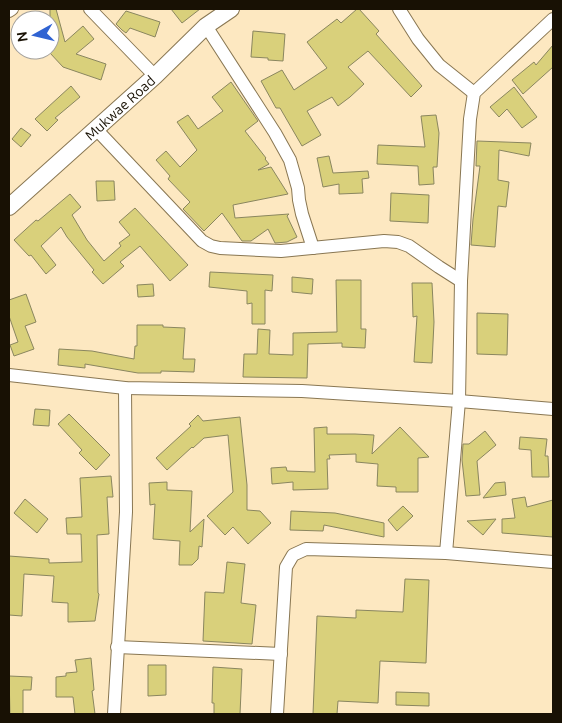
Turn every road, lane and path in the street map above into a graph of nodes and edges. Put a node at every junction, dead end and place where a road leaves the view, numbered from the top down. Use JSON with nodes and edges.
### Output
{"nodes":[{"id":1,"x":12,"y":9,"type":"edge"},
{"id":2,"x":90,"y":9,"type":"edge"},
{"id":3,"x":231,"y":9,"type":"edge"},
{"id":4,"x":399,"y":9,"type":"edge"},
{"id":5,"x":9,"y":11,"type":"edge"},
{"id":6,"x":553,"y":19,"type":"edge"},
{"id":7,"x":206,"y":26,"type":"junction"},
{"id":8,"x":155,"y":76,"type":"junction"},
{"id":9,"x":474,"y":93,"type":"junction"},
{"id":10,"x":96,"y":129,"type":"junction"},
{"id":11,"x":9,"y":207,"type":"edge"},
{"id":12,"x":313,"y":248,"type":"junction"},
{"id":13,"x":460,"y":280,"type":"junction"},
{"id":14,"x":9,"y":375,"type":"edge"},
{"id":15,"x":124,"y":388,"type":"junction"},
{"id":16,"x":460,"y":401,"type":"junction"},
{"id":17,"x":553,"y":409,"type":"edge"},
{"id":18,"x":446,"y":553,"type":"junction"},
{"id":19,"x":553,"y":562,"type":"edge"},
{"id":20,"x":118,"y":646,"type":"junction"},
{"id":21,"x":280,"y":654,"type":"junction"},
{"id":22,"x":114,"y":714,"type":"edge"},
{"id":23,"x":277,"y":714,"type":"edge"}],
"edges":[{"from":1,"to":5,"type":"street"},
{"from":2,"to":8,"type":"street"},
{"from":3,"to":7,"type":"street","name":"Mukwae Road"},
{"from":4,"to":9,"type":"street"},
{"from":6,"to":9,"type":"street"},
{"from":7,"to":8,"type":"street","name":"Mukwae Road"},
{"from":7,"to":12,"type":"street"},
{"from":8,"to":10,"type":"street","name":"Mukwae Road"},
{"from":9,"to":13,"type":"street"},
{"from":10,"to":11,"type":"street","name":"Mukwae Road"},
{"from":10,"to":12,"type":"street"},
{"from":12,"to":13,"type":"street"},
{"from":13,"to":16,"type":"street"},
{"from":14,"to":15,"type":"street"},
{"from":15,"to":16,"type":"street"},
{"from":15,"to":20,"type":"street"},
{"from":16,"to":17,"type":"street"},
{"from":16,"to":18,"type":"street"},
{"from":18,"to":19,"type":"street"},
{"from":18,"to":21,"type":"street"},
{"from":20,"to":21,"type":"street"},
{"from":20,"to":22,"type":"street"},
{"from":21,"to":23,"type":"street"}]}
